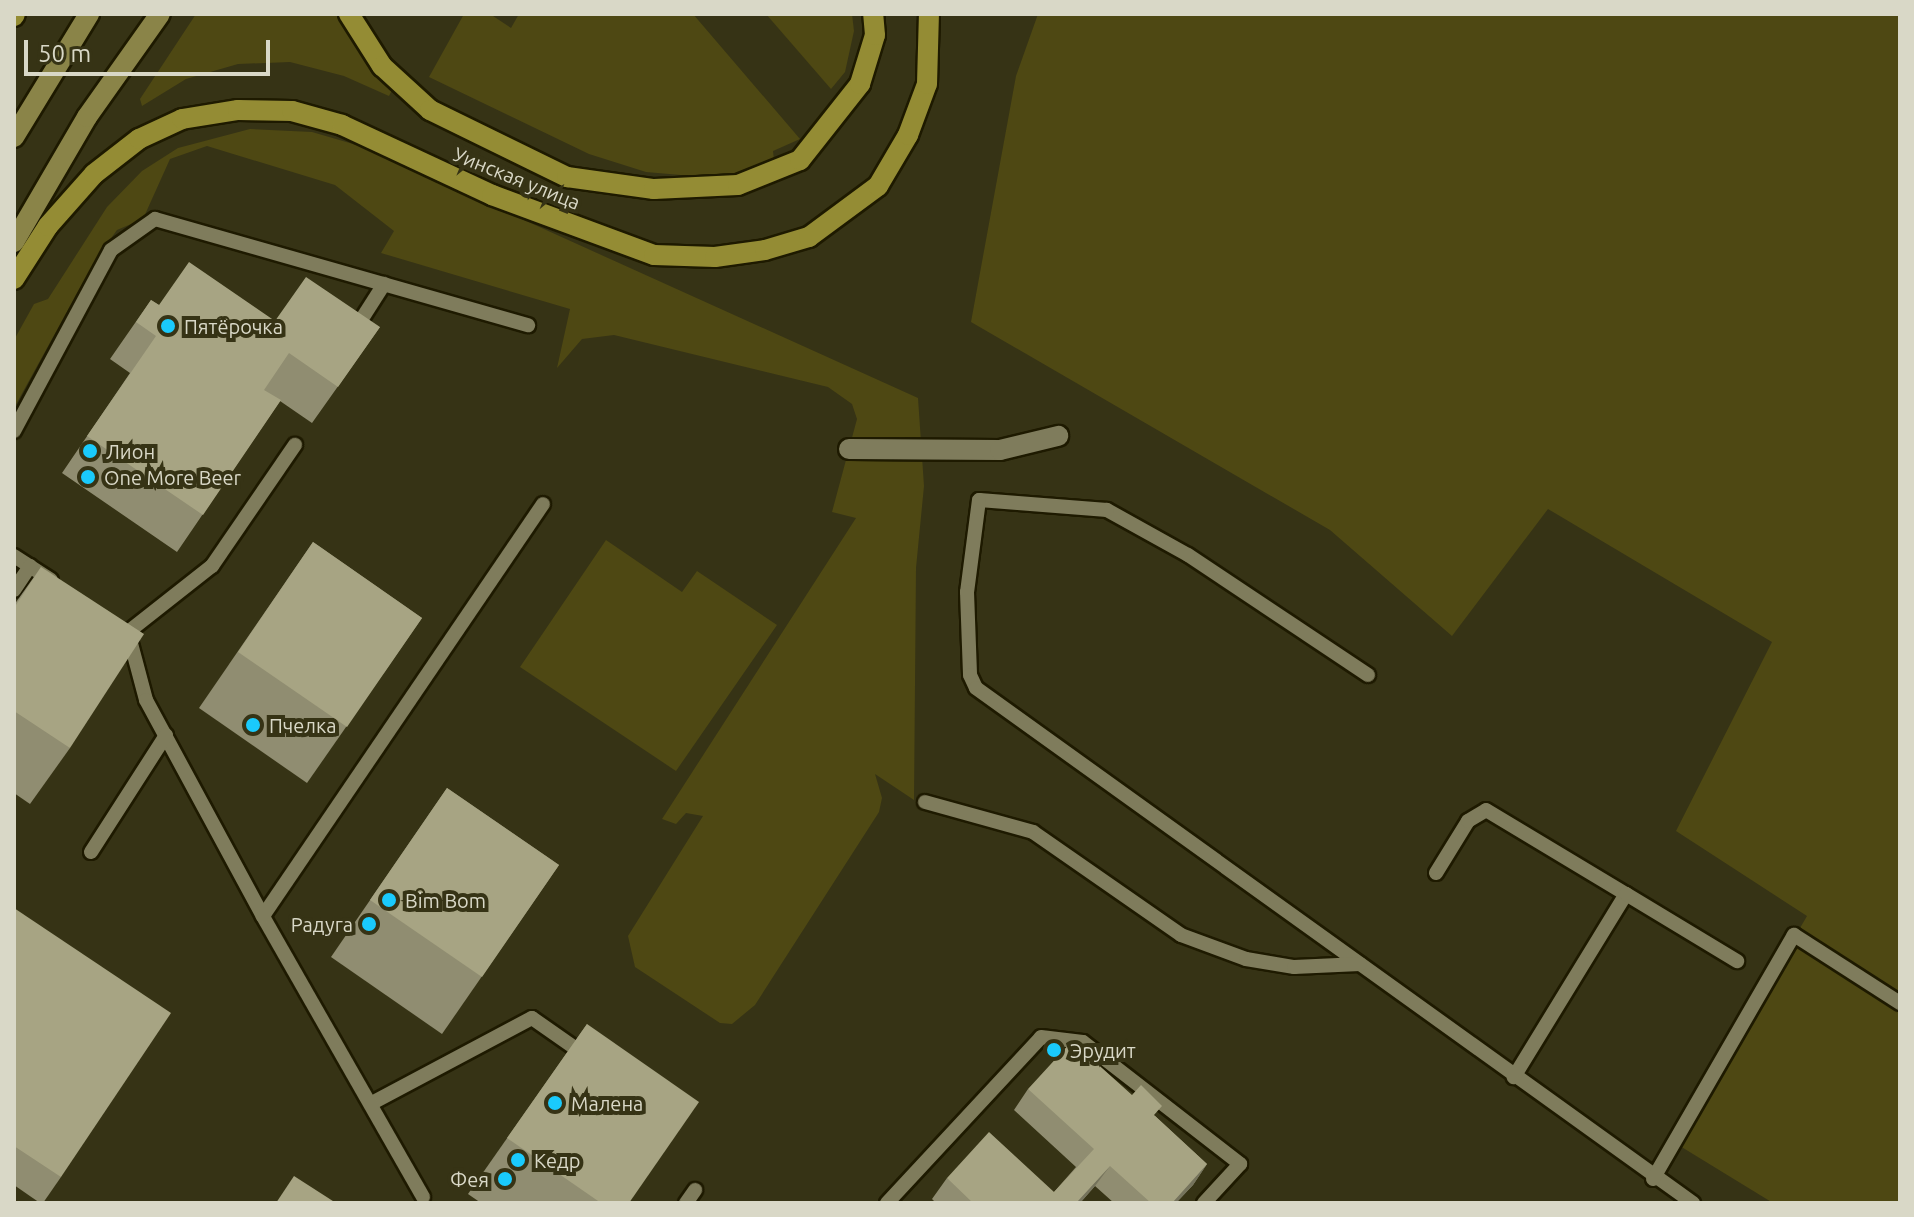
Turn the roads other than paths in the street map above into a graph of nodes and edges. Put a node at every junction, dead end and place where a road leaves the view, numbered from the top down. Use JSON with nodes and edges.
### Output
{"nodes":[{"id":1,"x":89,"y":14,"type":"edge"},
{"id":2,"x":160,"y":14,"type":"edge"},
{"id":3,"x":349,"y":14,"type":"edge"},
{"id":4,"x":873,"y":14,"type":"edge"},
{"id":5,"x":929,"y":14,"type":"edge"},
{"id":6,"x":14,"y":137,"type":"edge"},
{"id":7,"x":14,"y":242,"type":"edge"},
{"id":8,"x":14,"y":279,"type":"edge"},
{"id":9,"x":384,"y":284,"type":"junction"},
{"id":10,"x":528,"y":325,"type":"dead end"},
{"id":11,"x":348,"y":338,"type":"edge"},
{"id":12,"x":14,"y":431,"type":"edge"},
{"id":13,"x":1058,"y":436,"type":"dead end"},
{"id":14,"x":295,"y":445,"type":"dead end"},
{"id":15,"x":849,"y":449,"type":"dead end"},
{"id":16,"x":543,"y":504,"type":"dead end"},
{"id":17,"x":14,"y":556,"type":"edge"},
{"id":18,"x":30,"y":566,"type":"junction"},
{"id":19,"x":14,"y":590,"type":"edge"},
{"id":20,"x":67,"y":591,"type":"edge"},
{"id":21,"x":1368,"y":675,"type":"dead end"},
{"id":22,"x":166,"y":735,"type":"junction"},
{"id":23,"x":925,"y":802,"type":"dead end"},
{"id":24,"x":91,"y":852,"type":"dead end"},
{"id":25,"x":1436,"y":873,"type":"dead end"},
{"id":26,"x":1626,"y":894,"type":"junction"},
{"id":27,"x":263,"y":916,"type":"junction"},
{"id":28,"x":1737,"y":961,"type":"dead end"},
{"id":29,"x":1360,"y":964,"type":"junction"},
{"id":30,"x":1900,"y":1003,"type":"edge"},
{"id":31,"x":607,"y":1070,"type":"edge"},
{"id":32,"x":1514,"y":1077,"type":"junction"},
{"id":33,"x":372,"y":1103,"type":"junction"},
{"id":34,"x":1653,"y":1179,"type":"junction"},
{"id":35,"x":695,"y":1190,"type":"dead end"},
{"id":36,"x":422,"y":1201,"type":"edge"},
{"id":37,"x":686,"y":1203,"type":"edge"},
{"id":38,"x":887,"y":1203,"type":"edge"},
{"id":39,"x":1204,"y":1203,"type":"edge"},
{"id":40,"x":1693,"y":1203,"type":"edge"}],
"edges":[{"from":1,"to":6,"type":"main road"},
{"from":2,"to":7,"type":"main road"},
{"from":3,"to":4,"type":"main road","name":"Уинская улица"},
{"from":5,"to":8,"type":"main road","name":"Уинская улица"},
{"from":9,"to":10,"type":"lane"},
{"from":9,"to":11,"type":"lane"},
{"from":9,"to":12,"type":"lane"},
{"from":13,"to":15,"type":"street"},
{"from":14,"to":22,"type":"lane"},
{"from":16,"to":27,"type":"lane"},
{"from":17,"to":18,"type":"lane"},
{"from":18,"to":19,"type":"lane"},
{"from":18,"to":20,"type":"lane"},
{"from":21,"to":29,"type":"lane"},
{"from":22,"to":24,"type":"lane"},
{"from":22,"to":27,"type":"lane"},
{"from":23,"to":29,"type":"lane"},
{"from":25,"to":26,"type":"lane"},
{"from":26,"to":28,"type":"lane"},
{"from":26,"to":32,"type":"lane"},
{"from":27,"to":33,"type":"lane"},
{"from":29,"to":32,"type":"lane"},
{"from":30,"to":34,"type":"lane"},
{"from":31,"to":33,"type":"lane"},
{"from":32,"to":34,"type":"lane"},
{"from":33,"to":36,"type":"lane"},
{"from":34,"to":40,"type":"lane"},
{"from":35,"to":37,"type":"lane"},
{"from":38,"to":39,"type":"lane"}]}
